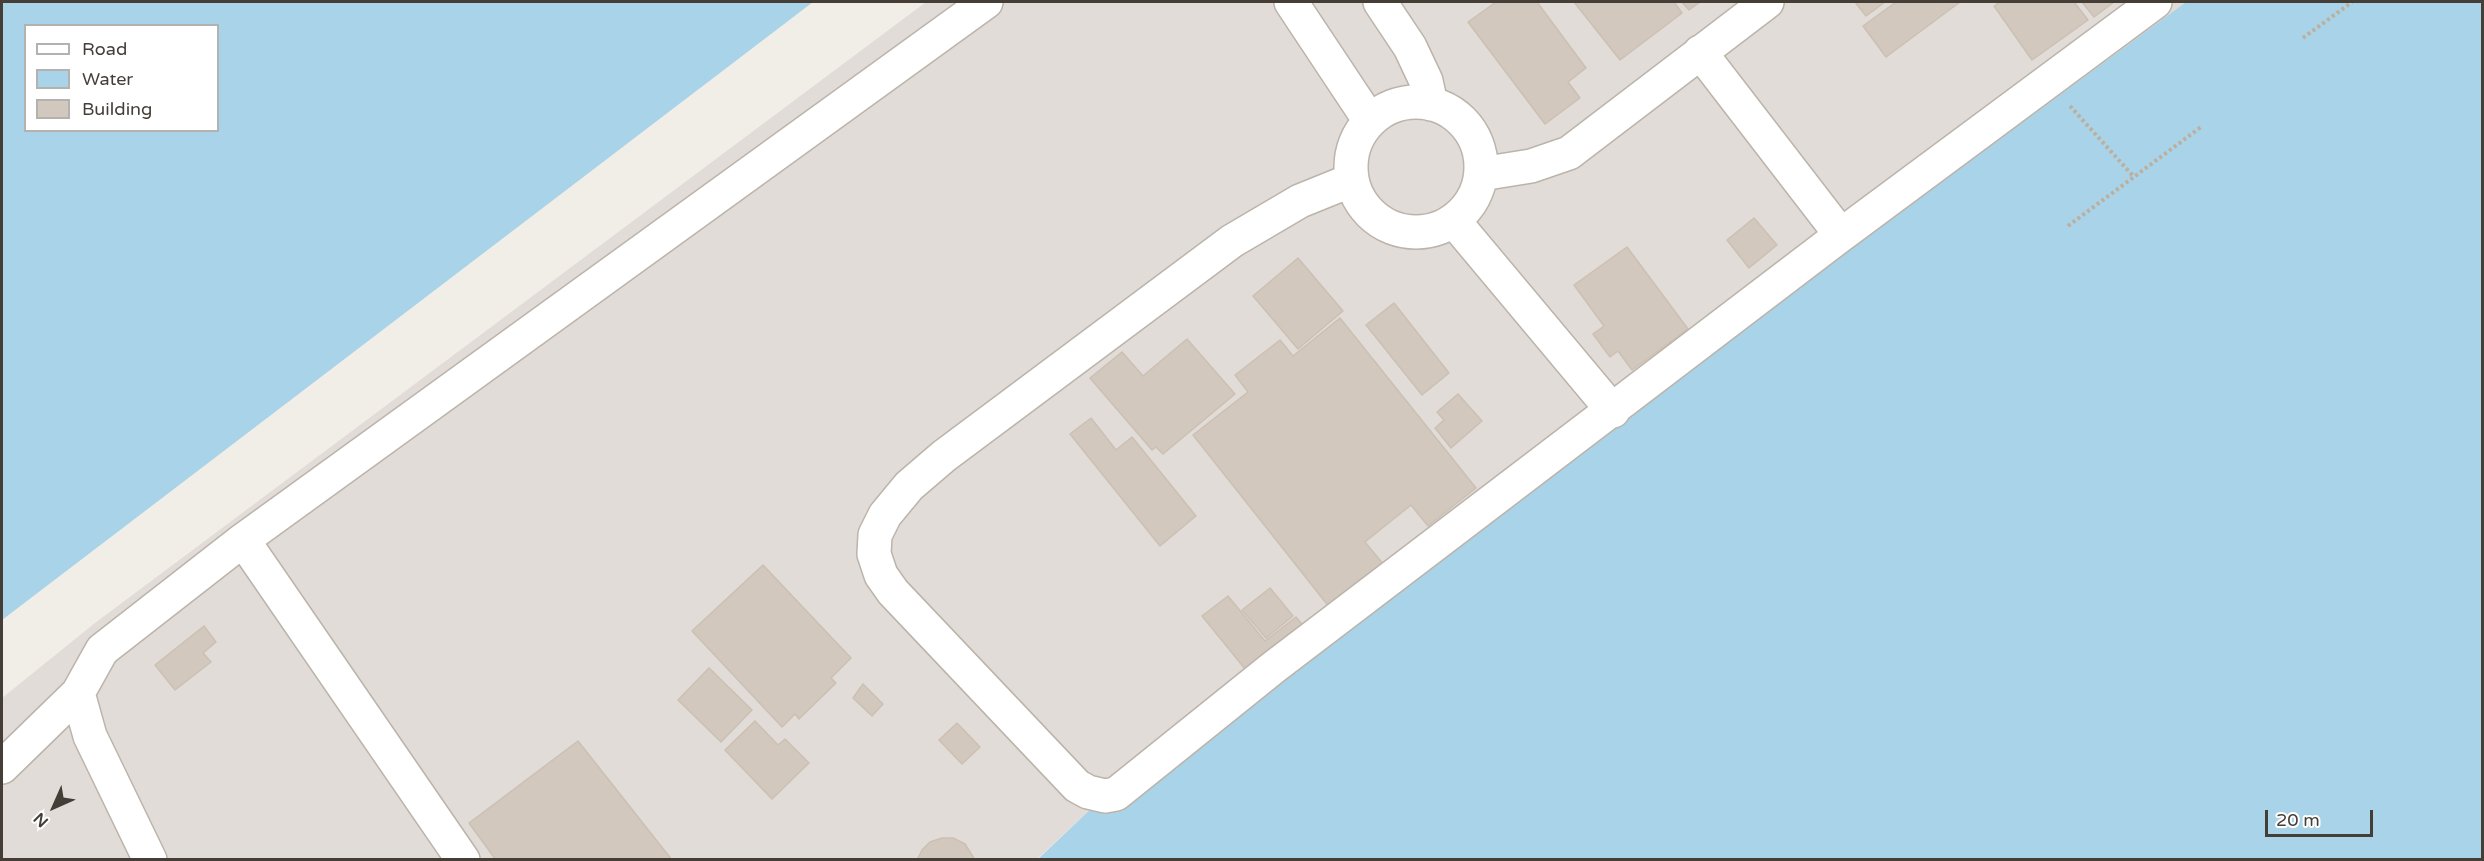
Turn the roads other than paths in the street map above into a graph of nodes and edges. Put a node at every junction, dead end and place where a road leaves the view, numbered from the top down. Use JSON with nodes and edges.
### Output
{"nodes":[{"id":1,"x":986,"y":2,"type":"edge"},
{"id":2,"x":1291,"y":2,"type":"edge"},
{"id":3,"x":1380,"y":2,"type":"edge"},
{"id":4,"x":1767,"y":2,"type":"edge"},
{"id":5,"x":2155,"y":2,"type":"edge"},
{"id":6,"x":1700,"y":52,"type":"junction"},
{"id":7,"x":1431,"y":104,"type":"junction"},
{"id":8,"x":1370,"y":121,"type":"junction"},
{"id":9,"x":1481,"y":174,"type":"junction"},
{"id":10,"x":1352,"y":180,"type":"junction"},
{"id":11,"x":1454,"y":220,"type":"junction"},
{"id":12,"x":1841,"y":236,"type":"junction"},
{"id":13,"x":1613,"y":411,"type":"junction"},
{"id":14,"x":243,"y":540,"type":"junction"},
{"id":15,"x":78,"y":693,"type":"junction"},
{"id":16,"x":2,"y":767,"type":"edge"},
{"id":17,"x":150,"y":860,"type":"edge"},
{"id":18,"x":463,"y":860,"type":"edge"}],
"edges":[{"from":1,"to":14,"type":"lane"},
{"from":2,"to":8,"type":"lane"},
{"from":3,"to":7,"type":"lane"},
{"from":4,"to":6,"type":"lane"},
{"from":5,"to":12,"type":"lane"},
{"from":6,"to":9,"type":"lane"},
{"from":6,"to":12,"type":"lane"},
{"from":7,"to":8,"type":"lane"},
{"from":7,"to":9,"type":"lane"},
{"from":8,"to":10,"type":"lane"},
{"from":9,"to":11,"type":"lane"},
{"from":10,"to":11,"type":"lane"},
{"from":10,"to":13,"type":"lane"},
{"from":11,"to":13,"type":"lane"},
{"from":12,"to":13,"type":"lane"},
{"from":14,"to":15,"type":"lane"},
{"from":14,"to":18,"type":"lane"},
{"from":15,"to":16,"type":"lane"},
{"from":15,"to":17,"type":"lane"}]}
